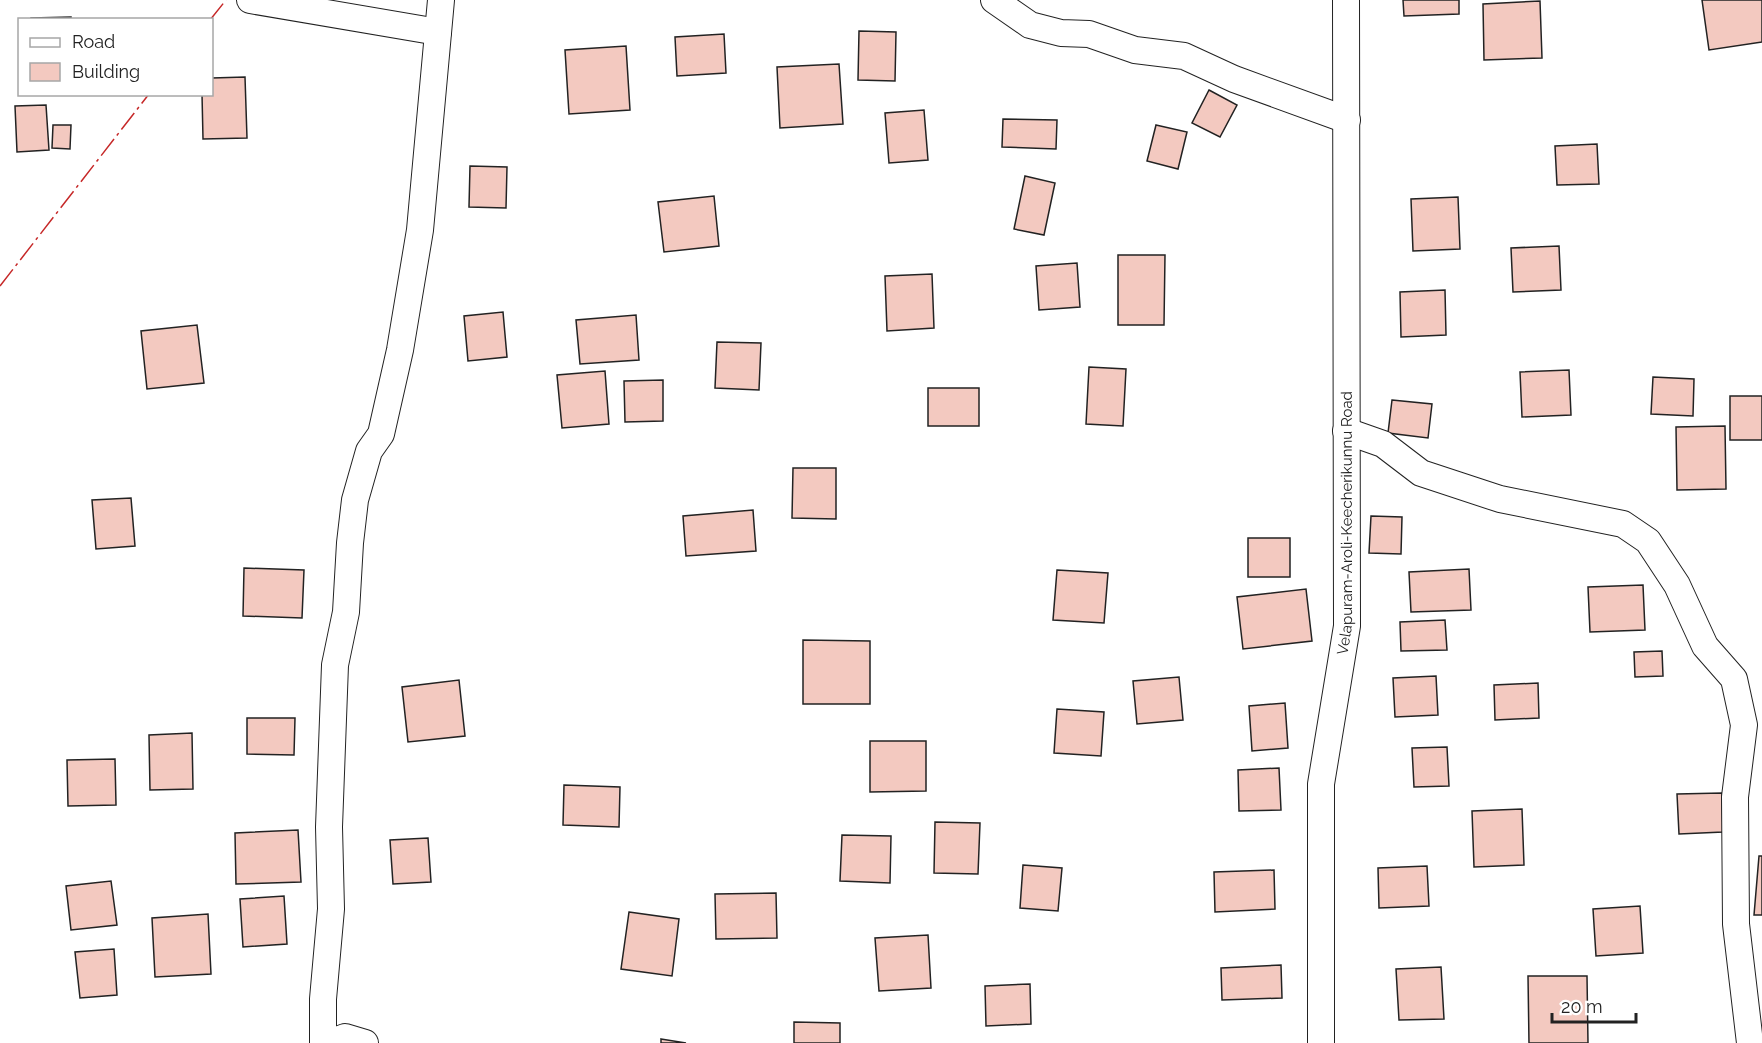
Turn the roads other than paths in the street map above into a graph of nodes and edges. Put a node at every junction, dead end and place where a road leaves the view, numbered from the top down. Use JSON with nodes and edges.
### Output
{"nodes":[{"id":1,"x":250,"y":0,"type":"edge"},
{"id":2,"x":441,"y":0,"type":"edge"},
{"id":3,"x":994,"y":0,"type":"edge"},
{"id":4,"x":1346,"y":0,"type":"edge"},
{"id":5,"x":438,"y":32,"type":"junction"},
{"id":6,"x":1347,"y":120,"type":"junction"},
{"id":7,"x":1346,"y":430,"type":"junction"},
{"id":8,"x":323,"y":1043,"type":"edge"},
{"id":9,"x":329,"y":1043,"type":"edge"},
{"id":10,"x":365,"y":1043,"type":"edge"},
{"id":11,"x":1321,"y":1043,"type":"edge"},
{"id":12,"x":1750,"y":1043,"type":"edge"}],
"edges":[{"from":1,"to":5,"type":"street"},
{"from":2,"to":5,"type":"street"},
{"from":3,"to":6,"type":"street"},
{"from":4,"to":6,"type":"street","name":"Velapuram-Aroli-Keecherikunnu Road"},
{"from":5,"to":8,"type":"street"},
{"from":6,"to":7,"type":"street","name":"Velapuram-Aroli-Keecherikunnu Road"},
{"from":7,"to":11,"type":"street","name":"Velapuram-Aroli-Keecherikunnu Road"},
{"from":7,"to":12,"type":"street"},
{"from":9,"to":10,"type":"street"}]}
